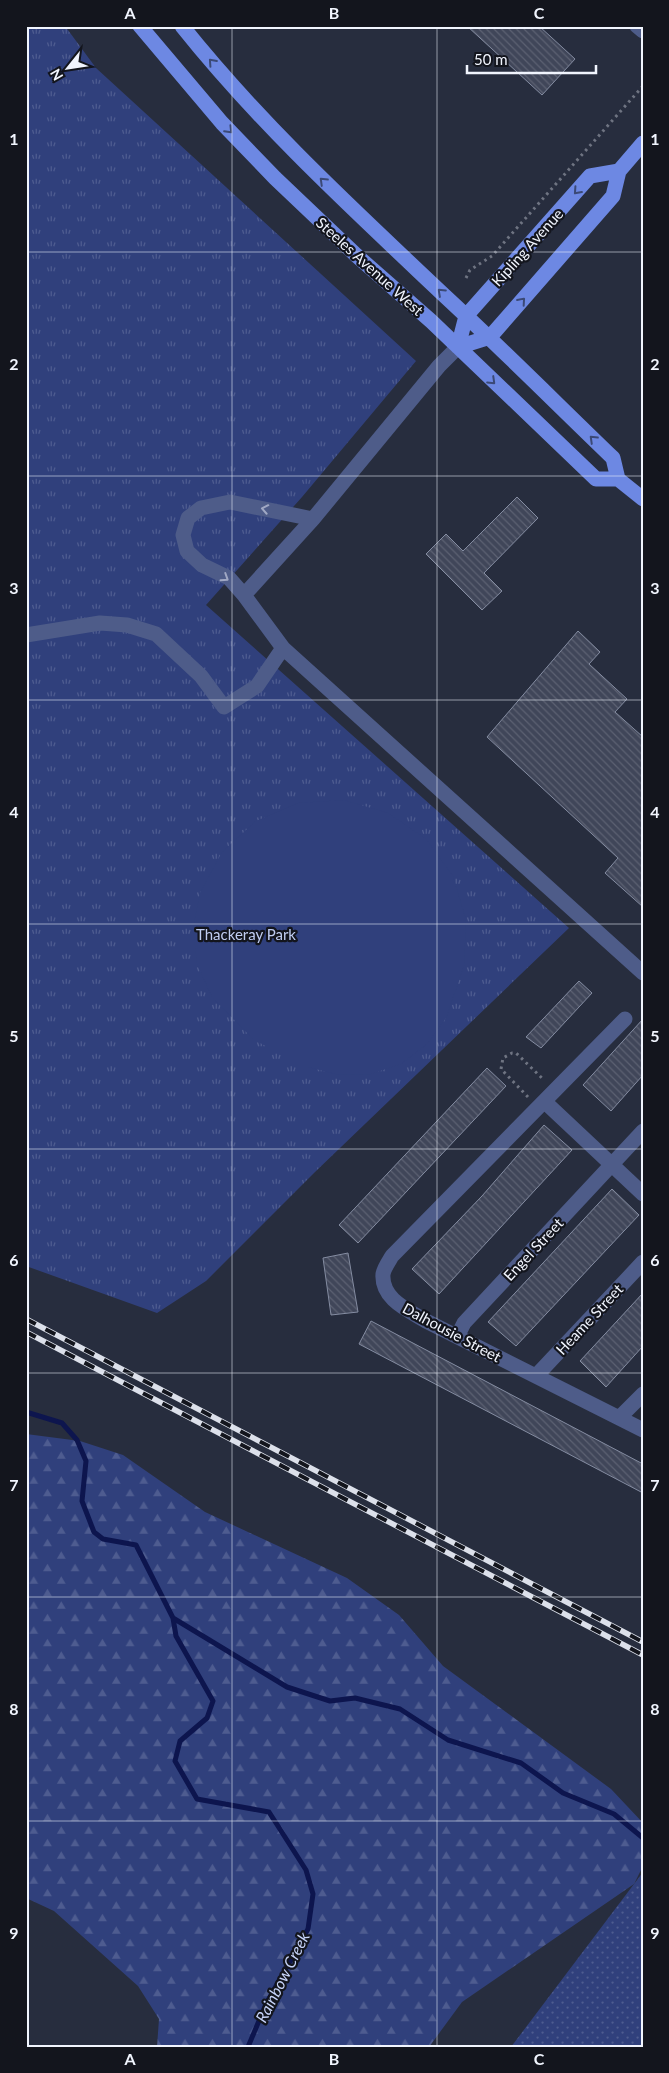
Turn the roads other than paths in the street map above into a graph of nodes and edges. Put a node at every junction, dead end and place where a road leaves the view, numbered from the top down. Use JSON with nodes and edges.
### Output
{"nodes":[{"id":1,"x":140,"y":26,"type":"edge"},
{"id":2,"x":182,"y":26,"type":"edge"},
{"id":3,"x":637,"y":26,"type":"edge"},
{"id":4,"x":643,"y":31,"type":"edge"},
{"id":5,"x":643,"y":144,"type":"edge"},
{"id":6,"x":619,"y":171,"type":"junction"},
{"id":7,"x":466,"y":316,"type":"junction"},
{"id":8,"x":490,"y":337,"type":"junction"},
{"id":9,"x":458,"y":347,"type":"junction"},
{"id":10,"x":618,"y":479,"type":"junction"},
{"id":11,"x":643,"y":499,"type":"edge"},
{"id":12,"x":313,"y":518,"type":"junction"},
{"id":13,"x":244,"y":595,"type":"junction"},
{"id":14,"x":26,"y":634,"type":"edge"},
{"id":15,"x":283,"y":648,"type":"junction"},
{"id":16,"x":643,"y":973,"type":"edge"},
{"id":17,"x":625,"y":1019,"type":"dead end"},
{"id":18,"x":545,"y":1102,"type":"junction"},
{"id":19,"x":643,"y":1131,"type":"edge"},
{"id":20,"x":611,"y":1165,"type":"junction"},
{"id":21,"x":643,"y":1194,"type":"edge"},
{"id":22,"x":643,"y":1262,"type":"edge"},
{"id":23,"x":458,"y":1335,"type":"junction"},
{"id":24,"x":536,"y":1376,"type":"junction"},
{"id":25,"x":643,"y":1394,"type":"edge"},
{"id":26,"x":620,"y":1418,"type":"junction"},
{"id":27,"x":643,"y":1430,"type":"edge"}],
"edges":[{"from":1,"to":9,"type":"main road","name":"Steeles Avenue West","one_way":true},
{"from":7,"to":2,"type":"main road","name":"Steeles Avenue West","one_way":true},
{"from":3,"to":4,"type":"street"},
{"from":5,"to":6,"type":"main road","name":"Kipling Avenue"},
{"from":6,"to":7,"type":"main road","name":"Kipling Avenue","one_way":true},
{"from":8,"to":6,"type":"main road","name":"Kipling Avenue","one_way":true},
{"from":7,"to":8,"type":"main road","name":"Steeles Avenue West"},
{"from":7,"to":9,"type":"main road","name":"Kipling Avenue"},
{"from":8,"to":9,"type":"main road","name":"Kipling Avenue"},
{"from":10,"to":8,"type":"main road","name":"Steeles Avenue West","one_way":true},
{"from":9,"to":10,"type":"main road","name":"Steeles Avenue West","one_way":true},
{"from":9,"to":12,"type":"street","name":"Kipling Avenue"},
{"from":10,"to":11,"type":"main road"},
{"from":12,"to":13,"type":"street","name":"Kipling Avenue"},
{"from":12,"to":13,"type":"street","one_way":true},
{"from":13,"to":15,"type":"street"},
{"from":14,"to":15,"type":"street"},
{"from":15,"to":16,"type":"street"},
{"from":17,"to":18,"type":"street","name":"Dalhousie Street"},
{"from":18,"to":20,"type":"street"},
{"from":18,"to":23,"type":"street","name":"Dalhousie Street"},
{"from":19,"to":20,"type":"street","name":"Engel Street"},
{"from":20,"to":21,"type":"street"},
{"from":20,"to":23,"type":"street","name":"Engel Street"},
{"from":22,"to":24,"type":"street","name":"Heame Street"},
{"from":23,"to":24,"type":"street","name":"Dalhousie Street"},
{"from":24,"to":26,"type":"street","name":"Dalhousie Street"},
{"from":25,"to":26,"type":"street"},
{"from":26,"to":27,"type":"street","name":"Dalhousie Street"}]}
